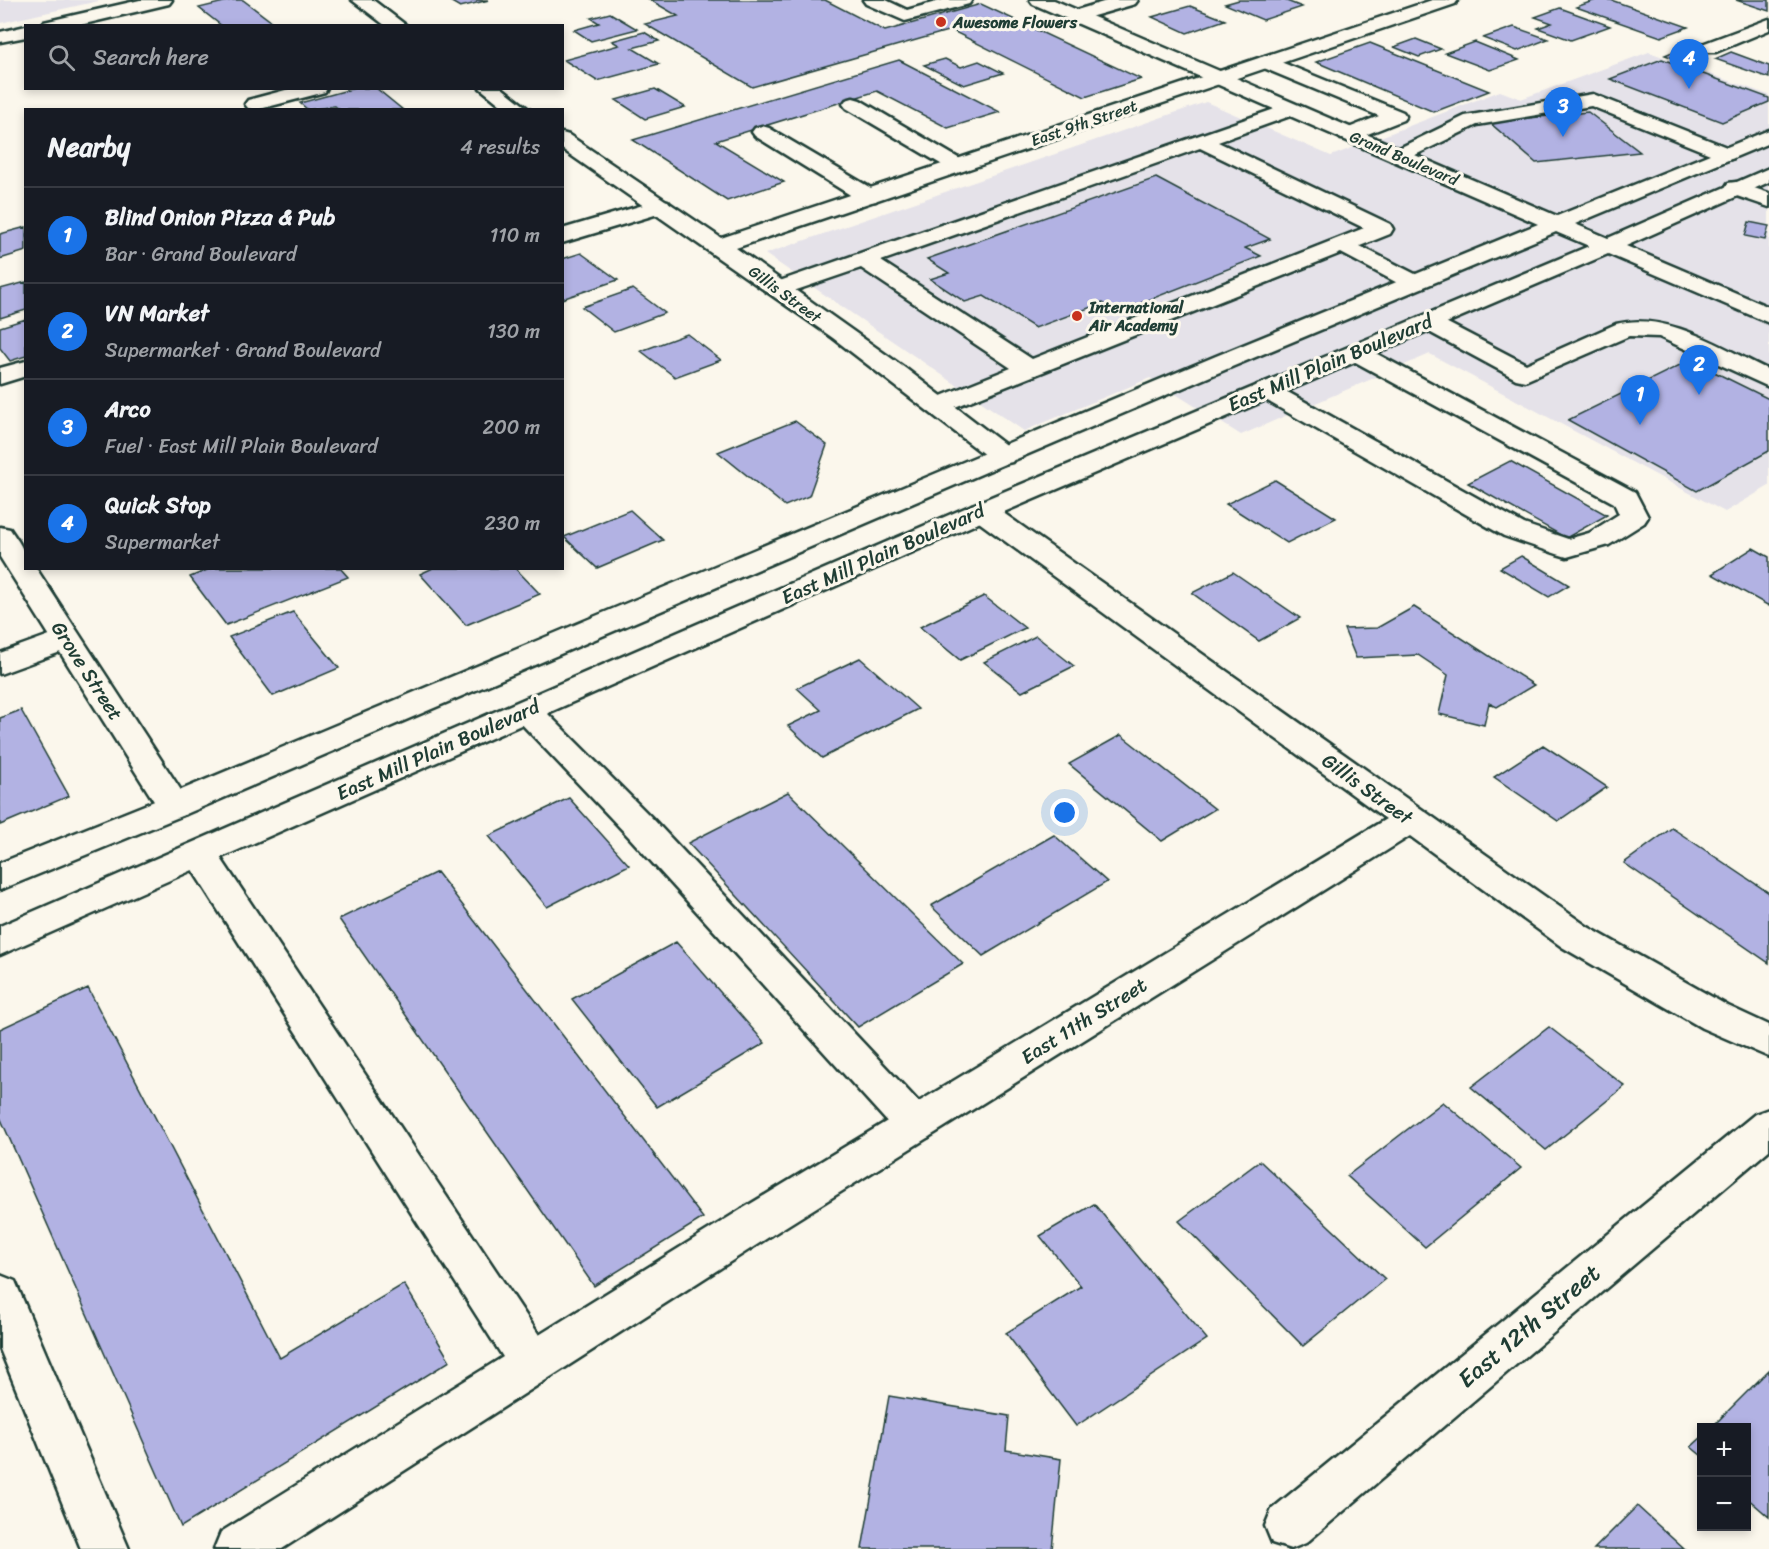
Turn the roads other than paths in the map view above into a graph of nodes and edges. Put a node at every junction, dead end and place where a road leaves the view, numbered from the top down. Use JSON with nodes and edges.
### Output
{"nodes":[{"id":1,"x":164,"y":0,"type":"edge"},
{"id":2,"x":361,"y":0,"type":"edge"},
{"id":3,"x":872,"y":0,"type":"edge"},
{"id":4,"x":963,"y":0,"type":"edge"},
{"id":5,"x":1039,"y":0,"type":"edge"},
{"id":6,"x":1449,"y":0,"type":"edge"},
{"id":7,"x":1124,"y":1,"type":"edge"},
{"id":8,"x":1076,"y":16,"type":"junction"},
{"id":9,"x":59,"y":24,"type":"edge"},
{"id":10,"x":395,"y":24,"type":"edge"},
{"id":11,"x":1769,"y":24,"type":"edge"},
{"id":12,"x":24,"y":31,"type":"edge"},
{"id":13,"x":0,"y":37,"type":"edge"},
{"id":14,"x":1708,"y":48,"type":"dead end"},
{"id":15,"x":1266,"y":62,"type":"junction"},
{"id":16,"x":1217,"y":79,"type":"junction"},
{"id":17,"x":310,"y":90,"type":"edge"},
{"id":18,"x":492,"y":90,"type":"edge"},
{"id":19,"x":255,"y":104,"type":"dead end"},
{"id":20,"x":853,"y":104,"type":"dead end"},
{"id":21,"x":517,"y":108,"type":"edge"},
{"id":22,"x":1289,"y":110,"type":"junction"},
{"id":23,"x":762,"y":132,"type":"dead end"},
{"id":24,"x":1348,"y":135,"type":"junction"},
{"id":25,"x":1769,"y":135,"type":"edge"},
{"id":26,"x":564,"y":140,"type":"edge"},
{"id":27,"x":1202,"y":141,"type":"junction"},
{"id":28,"x":1726,"y":154,"type":"junction"},
{"id":29,"x":1398,"y":156,"type":"junction"},
{"id":30,"x":958,"y":166,"type":"junction"},
{"id":31,"x":1769,"y":174,"type":"edge"},
{"id":32,"x":1736,"y":188,"type":"junction"},
{"id":33,"x":868,"y":196,"type":"junction"},
{"id":34,"x":1769,"y":201,"type":"edge"},
{"id":35,"x":660,"y":206,"type":"junction"},
{"id":36,"x":1559,"y":224,"type":"junction"},
{"id":37,"x":564,"y":235,"type":"edge"},
{"id":38,"x":1342,"y":245,"type":"junction"},
{"id":39,"x":719,"y":246,"type":"junction"},
{"id":40,"x":1608,"y":246,"type":"junction"},
{"id":41,"x":864,"y":260,"type":"junction"},
{"id":42,"x":1413,"y":282,"type":"junction"},
{"id":43,"x":779,"y":290,"type":"junction"},
{"id":44,"x":1767,"y":313,"type":"edge"},
{"id":45,"x":1428,"y":322,"type":"junction"},
{"id":46,"x":1357,"y":353,"type":"junction"},
{"id":47,"x":24,"y":369,"type":"edge"},
{"id":48,"x":1030,"y":369,"type":"junction"},
{"id":49,"x":0,"y":376,"type":"edge"},
{"id":50,"x":1769,"y":379,"type":"edge"},
{"id":51,"x":1266,"y":390,"type":"junction"},
{"id":52,"x":940,"y":405,"type":"junction"},
{"id":53,"x":1003,"y":456,"type":"junction"},
{"id":54,"x":982,"y":511,"type":"junction"},
{"id":55,"x":0,"y":535,"type":"edge"},
{"id":56,"x":66,"y":639,"type":"junction"},
{"id":57,"x":0,"y":664,"type":"edge"},
{"id":58,"x":527,"y":711,"type":"junction"},
{"id":59,"x":174,"y":807,"type":"junction"},
{"id":60,"x":1410,"y":820,"type":"junction"},
{"id":61,"x":200,"y":854,"type":"junction"},
{"id":62,"x":0,"y":877,"type":"edge"},
{"id":63,"x":0,"y":941,"type":"edge"},
{"id":64,"x":1769,"y":1042,"type":"edge"},
{"id":65,"x":915,"y":1125,"type":"junction"},
{"id":66,"x":1769,"y":1126,"type":"edge"},
{"id":67,"x":0,"y":1295,"type":"edge"},
{"id":68,"x":533,"y":1364,"type":"junction"},
{"id":69,"x":1289,"y":1526,"type":"dead end"},
{"id":70,"x":105,"y":1549,"type":"edge"},
{"id":71,"x":238,"y":1549,"type":"edge"}],
"edges":[{"from":1,"to":9,"type":"main road"},
{"from":2,"to":10,"type":"main road"},
{"from":3,"to":4,"type":"main road"},
{"from":5,"to":8,"type":"main road","name":"Grand Boulevard"},
{"from":6,"to":15,"type":"main road","name":"East 9th Street"},
{"from":7,"to":8,"type":"main road"},
{"from":8,"to":16,"type":"main road","name":"Grand Boulevard"},
{"from":11,"to":14,"type":"main road"},
{"from":12,"to":13,"type":"main road"},
{"from":15,"to":16,"type":"main road","name":"East 9th Street"},
{"from":15,"to":24,"type":"main road"},
{"from":16,"to":22,"type":"main road","name":"Grand Boulevard"},
{"from":16,"to":30,"type":"main road","name":"East 9th Street"},
{"from":17,"to":19,"type":"main road"},
{"from":18,"to":21,"type":"main road"},
{"from":20,"to":30,"type":"main road"},
{"from":22,"to":24,"type":"main road","name":"Grand Boulevard"},
{"from":22,"to":27,"type":"main road"},
{"from":23,"to":33,"type":"main road"},
{"from":24,"to":29,"type":"main road","name":"Grand Boulevard"},
{"from":25,"to":28,"type":"main road"},
{"from":26,"to":35,"type":"main road","name":"Gillis Street"},
{"from":27,"to":38,"type":"main road"},
{"from":27,"to":41,"type":"main road"},
{"from":28,"to":29,"type":"main road"},
{"from":28,"to":36,"type":"main road"},
{"from":29,"to":36,"type":"main road","name":"Grand Boulevard"},
{"from":30,"to":33,"type":"main road","name":"East 9th Street"},
{"from":31,"to":32,"type":"main road","name":"East Mill Plain Boulevard"},
{"from":32,"to":34,"type":"main road"},
{"from":32,"to":40,"type":"main road","name":"East Mill Plain Boulevard"},
{"from":33,"to":39,"type":"main road","name":"East 9th Street"},
{"from":35,"to":37,"type":"main road"},
{"from":35,"to":39,"type":"main road","name":"Gillis Street"},
{"from":36,"to":40,"type":"main road","name":"Grand Boulevard"},
{"from":36,"to":42,"type":"main road"},
{"from":38,"to":42,"type":"main road"},
{"from":38,"to":48,"type":"main road"},
{"from":39,"to":43,"type":"main road","name":"Gillis Street"},
{"from":40,"to":44,"type":"main road","name":"Grand Boulevard"},
{"from":40,"to":45,"type":"main road","name":"East Mill Plain Boulevard"},
{"from":41,"to":43,"type":"main road"},
{"from":41,"to":48,"type":"main road"},
{"from":42,"to":53,"type":"main road"},
{"from":43,"to":52,"type":"main road","name":"Gillis Street"},
{"from":45,"to":46,"type":"main road","name":"East Mill Plain Boulevard"},
{"from":45,"to":50,"type":"main road"},
{"from":46,"to":51,"type":"main road","name":"East Mill Plain Boulevard"},
{"from":46,"to":51,"type":"main road"},
{"from":47,"to":49,"type":"main road"},
{"from":48,"to":52,"type":"main road"},
{"from":51,"to":54,"type":"main road","name":"East Mill Plain Boulevard"},
{"from":52,"to":53,"type":"main road","name":"Gillis Street"},
{"from":53,"to":59,"type":"main road"},
{"from":54,"to":58,"type":"main road","name":"East Mill Plain Boulevard"},
{"from":54,"to":60,"type":"main road","name":"Gillis Street"},
{"from":55,"to":56,"type":"main road","name":"Grove Street"},
{"from":56,"to":57,"type":"main road"},
{"from":56,"to":59,"type":"main road","name":"Grove Street"},
{"from":58,"to":61,"type":"main road","name":"East Mill Plain Boulevard"},
{"from":58,"to":65,"type":"main road"},
{"from":59,"to":62,"type":"main road"},
{"from":60,"to":64,"type":"main road","name":"Gillis Street"},
{"from":60,"to":65,"type":"main road","name":"East 11th Street"},
{"from":61,"to":63,"type":"main road","name":"East Mill Plain Boulevard"},
{"from":61,"to":68,"type":"main road"},
{"from":65,"to":68,"type":"main road","name":"East 11th Street"},
{"from":66,"to":69,"type":"main road","name":"East 12th Street"},
{"from":67,"to":70,"type":"main road"},
{"from":68,"to":71,"type":"main road","name":"East 11th Street"}]}
